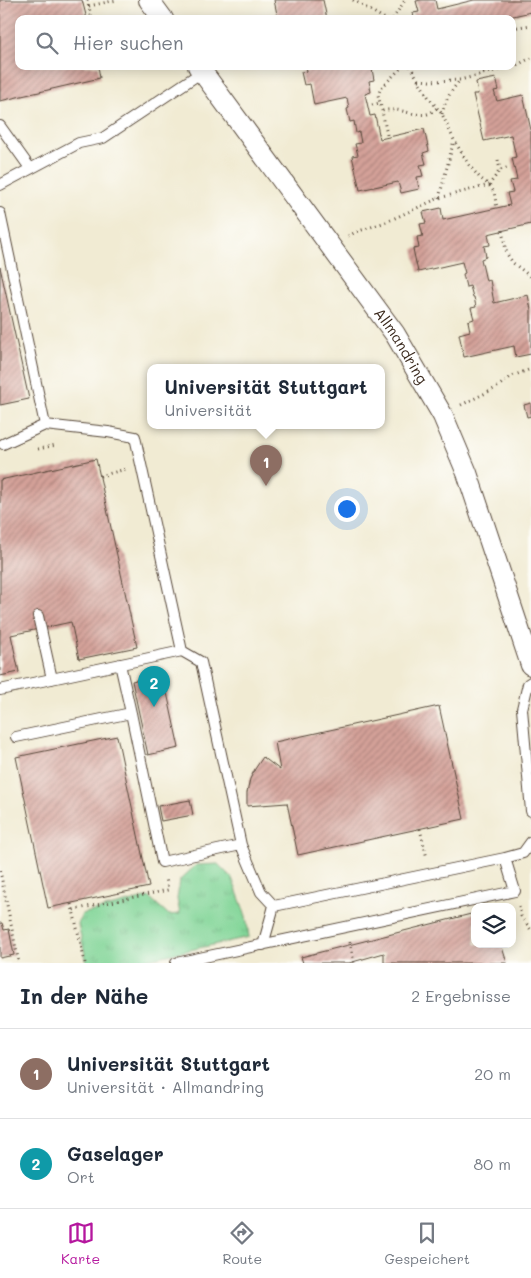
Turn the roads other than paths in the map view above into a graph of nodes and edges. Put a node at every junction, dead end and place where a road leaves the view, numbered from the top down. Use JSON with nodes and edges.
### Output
{"nodes":[{"id":1,"x":149,"y":0,"type":"edge"},
{"id":2,"x":160,"y":15,"type":"edge"},
{"id":3,"x":199,"y":70,"type":"edge"},
{"id":4,"x":201,"y":70,"type":"edge"},
{"id":5,"x":0,"y":126,"type":"edge"},
{"id":6,"x":30,"y":168,"type":"junction"},
{"id":7,"x":0,"y":184,"type":"edge"},
{"id":8,"x":0,"y":213,"type":"edge"},
{"id":9,"x":45,"y":425,"type":"junction"},
{"id":10,"x":3,"y":444,"type":"dead end"},
{"id":11,"x":38,"y":616,"type":"dead end"},
{"id":12,"x":182,"y":651,"type":"junction"},
{"id":13,"x":120,"y":664,"type":"junction"},
{"id":14,"x":531,"y":665,"type":"edge"},
{"id":15,"x":52,"y":679,"type":"junction"},
{"id":16,"x":531,"y":682,"type":"edge"},
{"id":17,"x":0,"y":690,"type":"edge"},
{"id":18,"x":131,"y":713,"type":"junction"},
{"id":19,"x":16,"y":737,"type":"dead end"},
{"id":20,"x":531,"y":811,"type":"edge"},
{"id":21,"x":531,"y":842,"type":"edge"},
{"id":22,"x":241,"y":845,"type":"junction"},
{"id":23,"x":505,"y":858,"type":"junction"},
{"id":24,"x":274,"y":906,"type":"junction"},
{"id":25,"x":263,"y":945,"type":"junction"},
{"id":26,"x":176,"y":963,"type":"edge"}],
"edges":[{"from":1,"to":2,"type":"street"},
{"from":3,"to":6,"type":"lane"},
{"from":4,"to":14,"type":"street","name":"Allmandring"},
{"from":5,"to":6,"type":"lane"},
{"from":6,"to":7,"type":"lane"},
{"from":8,"to":9,"type":"lane"},
{"from":9,"to":10,"type":"lane"},
{"from":9,"to":12,"type":"lane"},
{"from":11,"to":15,"type":"lane"},
{"from":12,"to":13,"type":"lane"},
{"from":12,"to":22,"type":"lane"},
{"from":13,"to":15,"type":"lane"},
{"from":13,"to":18,"type":"lane"},
{"from":15,"to":17,"type":"lane"},
{"from":16,"to":20,"type":"lane"},
{"from":18,"to":19,"type":"lane"},
{"from":18,"to":22,"type":"lane"},
{"from":21,"to":23,"type":"lane"},
{"from":22,"to":24,"type":"lane"},
{"from":23,"to":24,"type":"lane"},
{"from":23,"to":25,"type":"lane"},
{"from":24,"to":25,"type":"lane"},
{"from":25,"to":26,"type":"lane"}]}
